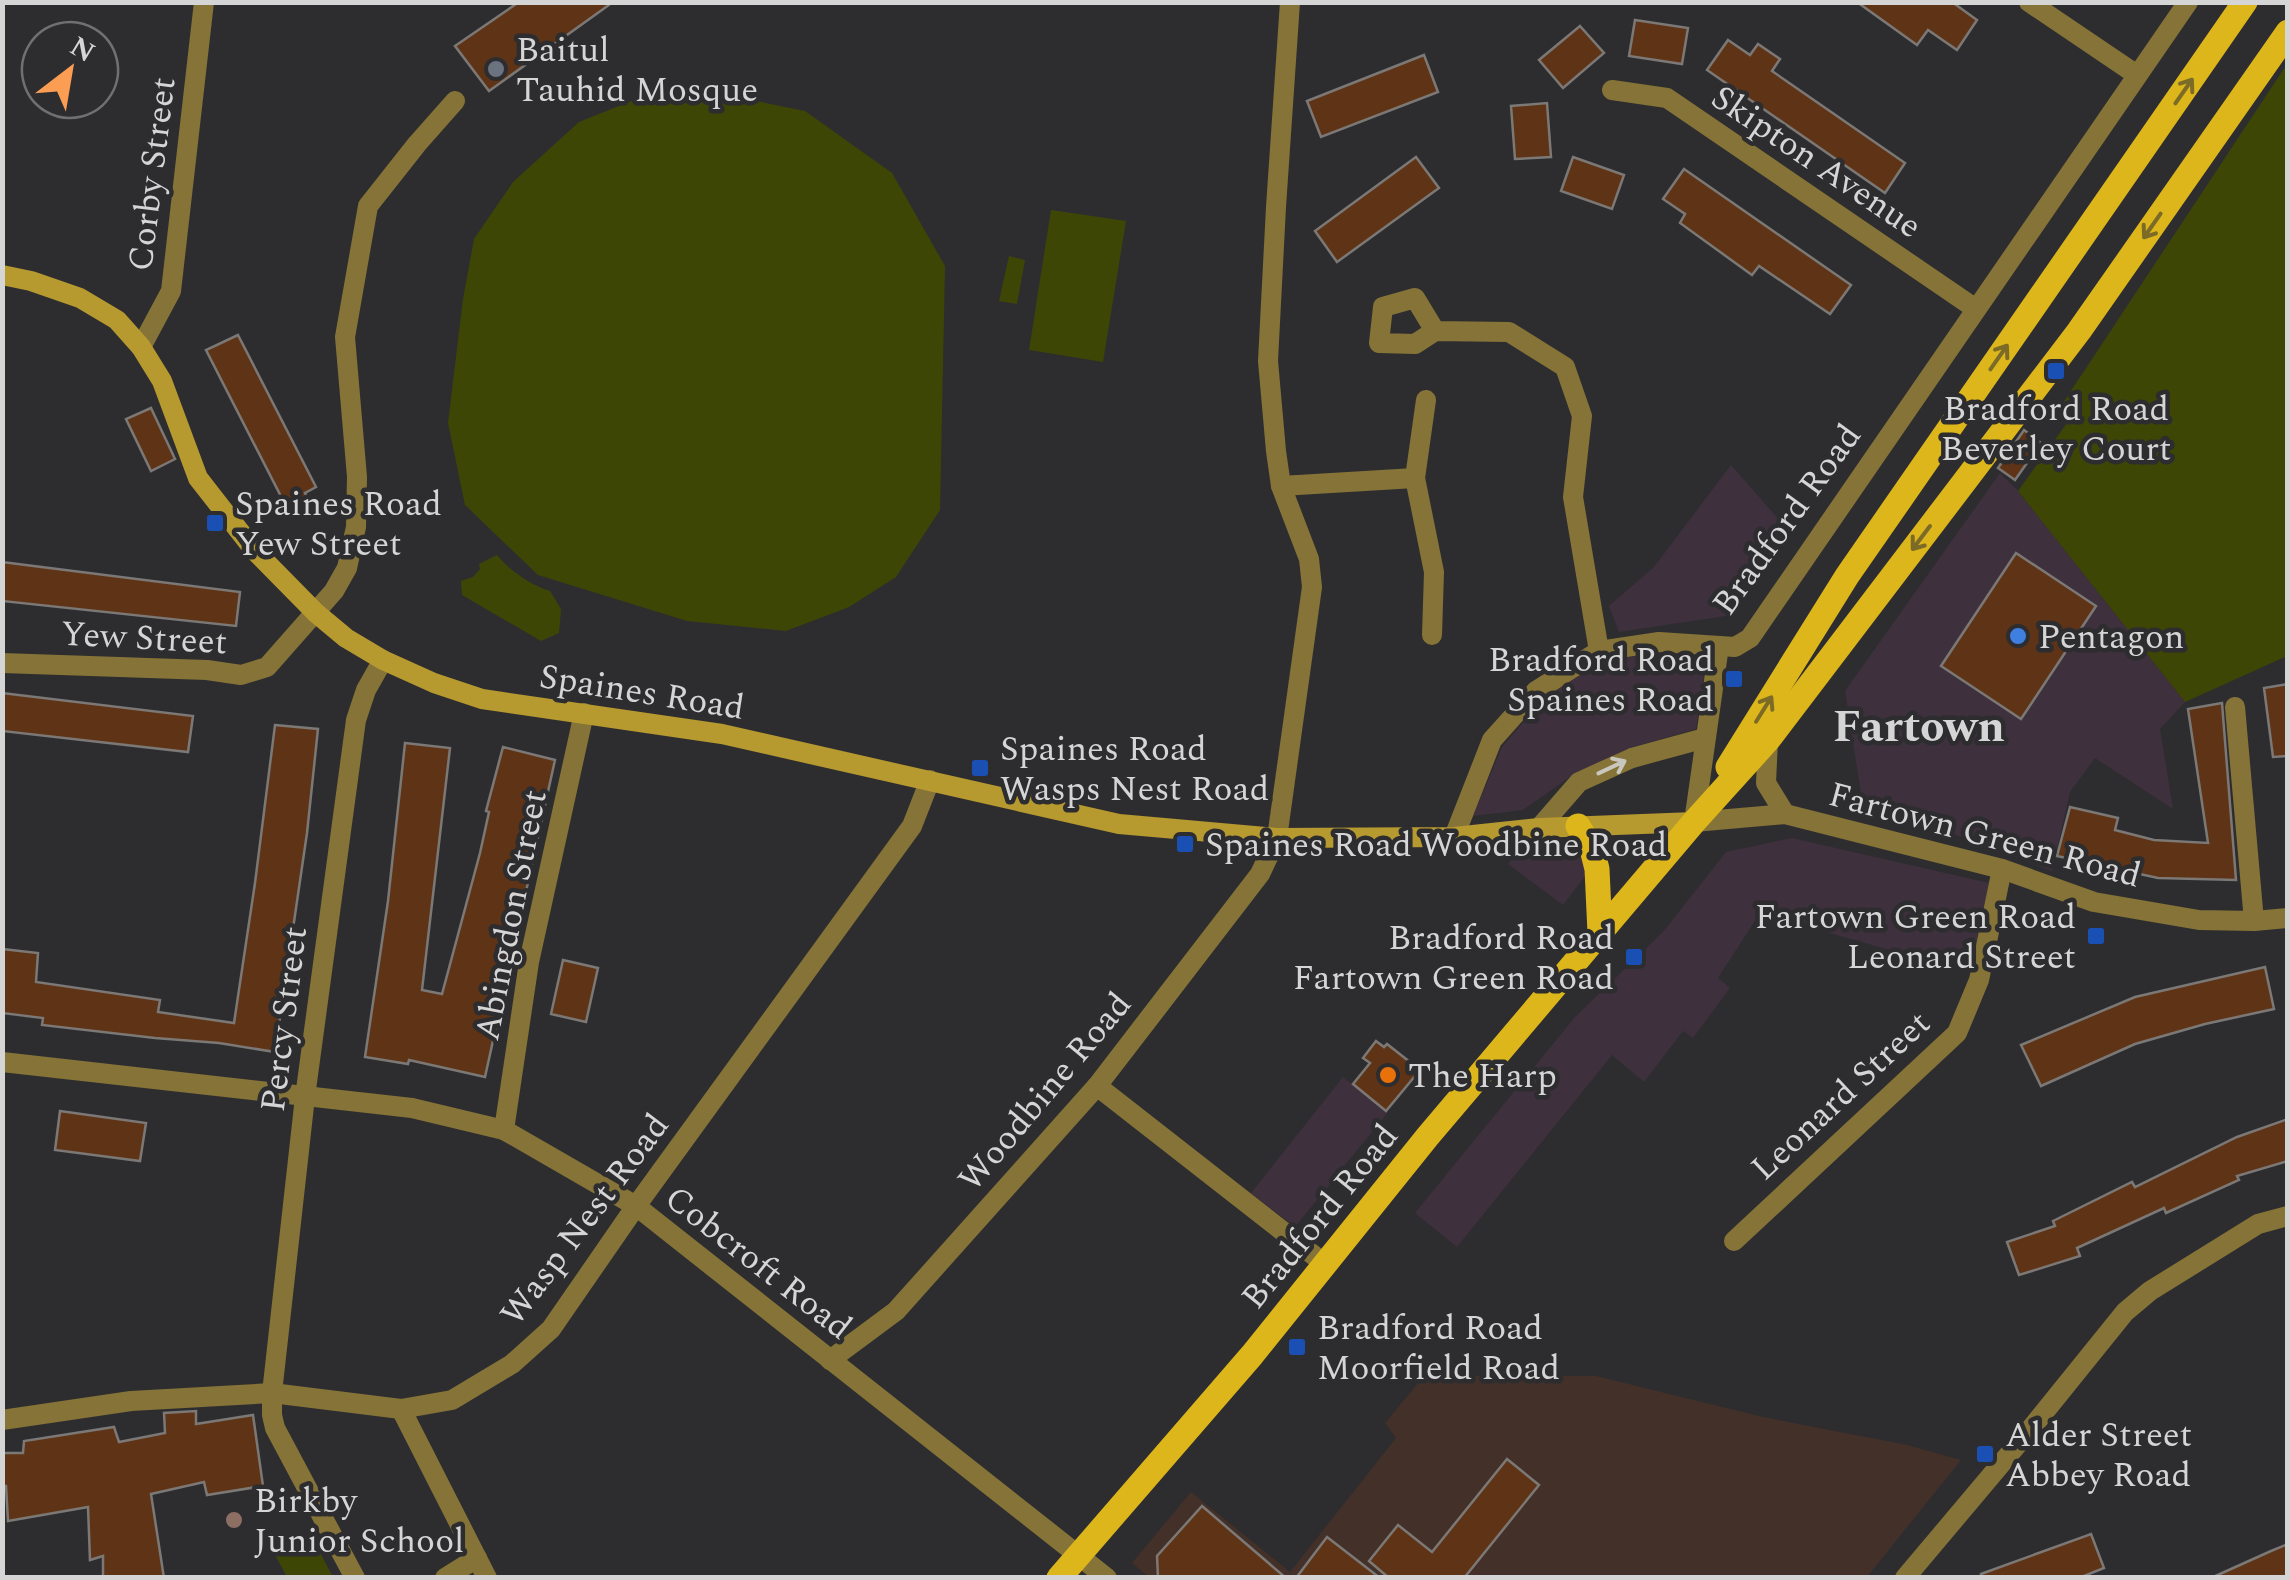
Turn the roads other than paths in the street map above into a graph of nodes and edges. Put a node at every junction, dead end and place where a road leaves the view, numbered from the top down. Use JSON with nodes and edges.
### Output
{"nodes":[{"id":1,"x":204,"y":2,"type":"edge"},
{"id":2,"x":1290,"y":2,"type":"edge"},
{"id":3,"x":2028,"y":2,"type":"edge"},
{"id":4,"x":2188,"y":2,"type":"edge"},
{"id":5,"x":2245,"y":2,"type":"edge"},
{"id":6,"x":2288,"y":32,"type":"edge"},
{"id":7,"x":2137,"y":75,"type":"junction"},
{"id":8,"x":1612,"y":90,"type":"dead end"},
{"id":9,"x":455,"y":100,"type":"dead end"},
{"id":10,"x":2,"y":275,"type":"edge"},
{"id":11,"x":1976,"y":309,"type":"junction"},
{"id":12,"x":1435,"y":330,"type":"dead end"},
{"id":13,"x":141,"y":347,"type":"junction"},
{"id":14,"x":1426,"y":400,"type":"dead end"},
{"id":15,"x":1414,"y":478,"type":"junction"},
{"id":16,"x":1281,"y":486,"type":"junction"},
{"id":17,"x":316,"y":612,"type":"junction"},
{"id":18,"x":1432,"y":636,"type":"dead end"},
{"id":19,"x":1719,"y":646,"type":"junction"},
{"id":20,"x":1599,"y":651,"type":"junction"},
{"id":21,"x":383,"y":660,"type":"junction"},
{"id":22,"x":2,"y":663,"type":"edge"},
{"id":23,"x":2235,"y":706,"type":"dead end"},
{"id":24,"x":584,"y":713,"type":"junction"},
{"id":25,"x":1705,"y":738,"type":"junction"},
{"id":26,"x":1768,"y":740,"type":"junction"},
{"id":27,"x":930,"y":780,"type":"junction"},
{"id":28,"x":1785,"y":814,"type":"junction"},
{"id":29,"x":1694,"y":822,"type":"junction"},
{"id":30,"x":1578,"y":826,"type":"junction"},
{"id":31,"x":1539,"y":828,"type":"junction"},
{"id":32,"x":1278,"y":838,"type":"junction"},
{"id":33,"x":1454,"y":838,"type":"junction"},
{"id":34,"x":2002,"y":869,"type":"junction"},
{"id":35,"x":2288,"y":918,"type":"edge"},
{"id":36,"x":2254,"y":921,"type":"junction"},
{"id":37,"x":1600,"y":933,"type":"junction"},
{"id":38,"x":2,"y":1062,"type":"edge"},
{"id":39,"x":1097,"y":1086,"type":"junction"},
{"id":40,"x":305,"y":1097,"type":"junction"},
{"id":41,"x":504,"y":1130,"type":"junction"},
{"id":42,"x":636,"y":1206,"type":"junction"},
{"id":43,"x":2288,"y":1216,"type":"edge"},
{"id":44,"x":1734,"y":1241,"type":"dead end"},
{"id":45,"x":1321,"y":1271,"type":"junction"},
{"id":46,"x":830,"y":1360,"type":"junction"},
{"id":47,"x":272,"y":1393,"type":"junction"},
{"id":48,"x":401,"y":1409,"type":"junction"},
{"id":49,"x":2,"y":1420,"type":"edge"},
{"id":50,"x":1078,"y":1554,"type":"junction"},
{"id":51,"x":482,"y":1568,"type":"edge"},
{"id":52,"x":354,"y":1578,"type":"edge"},
{"id":53,"x":446,"y":1578,"type":"edge"},
{"id":54,"x":1059,"y":1578,"type":"edge"},
{"id":55,"x":1107,"y":1578,"type":"edge"},
{"id":56,"x":1905,"y":1578,"type":"edge"}],
"edges":[{"from":1,"to":13,"type":"street","name":"Corby Street"},
{"from":2,"to":16,"type":"street"},
{"from":3,"to":7,"type":"street"},
{"from":4,"to":7,"type":"street","name":"Bradford Road"},
{"from":29,"to":5,"type":"main road","one_way":true},
{"from":6,"to":26,"type":"main road","one_way":true},
{"from":7,"to":11,"type":"street","name":"Bradford Road"},
{"from":8,"to":11,"type":"street","name":"Skipton Avenue"},
{"from":9,"to":17,"type":"street","name":"Yew Street"},
{"from":10,"to":13,"type":"street","name":"Spaines Road"},
{"from":11,"to":19,"type":"street","name":"Bradford Road"},
{"from":12,"to":20,"type":"street"},
{"from":13,"to":17,"type":"street","name":"Spaines Road"},
{"from":14,"to":15,"type":"street"},
{"from":15,"to":16,"type":"street"},
{"from":15,"to":18,"type":"street"},
{"from":16,"to":32,"type":"street"},
{"from":17,"to":21,"type":"street","name":"Spaines Road"},
{"from":17,"to":22,"type":"street","name":"Yew Street"},
{"from":19,"to":20,"type":"street"},
{"from":19,"to":25,"type":"street","name":"Bradford Road"},
{"from":20,"to":33,"type":"street"},
{"from":21,"to":24,"type":"street","name":"Spaines Road"},
{"from":21,"to":40,"type":"street","name":"Percy Street"},
{"from":23,"to":36,"type":"street"},
{"from":24,"to":27,"type":"street","name":"Spaines Road"},
{"from":24,"to":41,"type":"street","name":"Abingdon Street"},
{"from":25,"to":29,"type":"street","name":"Bradford Road"},
{"from":31,"to":25,"type":"street","one_way":true},
{"from":26,"to":28,"type":"street","name":"Fartown Green Road"},
{"from":26,"to":29,"type":"main road"},
{"from":27,"to":32,"type":"street","name":"Spaines Road"},
{"from":27,"to":42,"type":"street","name":"Wasp Nest Road"},
{"from":28,"to":29,"type":"street","name":"Fartown Green Road"},
{"from":28,"to":34,"type":"street","name":"Fartown Green Road"},
{"from":29,"to":30,"type":"street","name":"Spaines Road"},
{"from":29,"to":37,"type":"main road","name":"Bradford Road"},
{"from":30,"to":31,"type":"street","name":"Spaines Road"},
{"from":30,"to":37,"type":"main road"},
{"from":31,"to":33,"type":"street","name":"Spaines Road"},
{"from":32,"to":33,"type":"street","name":"Spaines Road"},
{"from":32,"to":39,"type":"street","name":"Woodbine Road"},
{"from":34,"to":36,"type":"street","name":"Fartown Green Road"},
{"from":34,"to":44,"type":"street","name":"Leonard Street"},
{"from":35,"to":36,"type":"street","name":"Fartown Green Road"},
{"from":37,"to":45,"type":"main road","name":"Bradford Road"},
{"from":38,"to":40,"type":"street","name":"Cobcroft Road"},
{"from":39,"to":45,"type":"street"},
{"from":39,"to":46,"type":"street","name":"Woodbine Road"},
{"from":40,"to":41,"type":"street","name":"Cobcroft Road"},
{"from":40,"to":47,"type":"street","name":"Percy Street"},
{"from":41,"to":42,"type":"street","name":"Cobcroft Road"},
{"from":42,"to":46,"type":"street","name":"Cobcroft Road"},
{"from":42,"to":48,"type":"street","name":"Wasp Nest Road"},
{"from":43,"to":56,"type":"street"},
{"from":45,"to":50,"type":"main road","name":"Bradford Road"},
{"from":46,"to":50,"type":"street","name":"Cobcroft Road"},
{"from":47,"to":48,"type":"street","name":"Wasp Nest Road"},
{"from":47,"to":49,"type":"street","name":"Wasp Nest Road"},
{"from":47,"to":52,"type":"street","name":"Percy Street"},
{"from":48,"to":51,"type":"street"},
{"from":50,"to":54,"type":"main road","name":"Bradford Road"},
{"from":50,"to":55,"type":"street","name":"Cobcroft Road"},
{"from":51,"to":53,"type":"street"}]}
